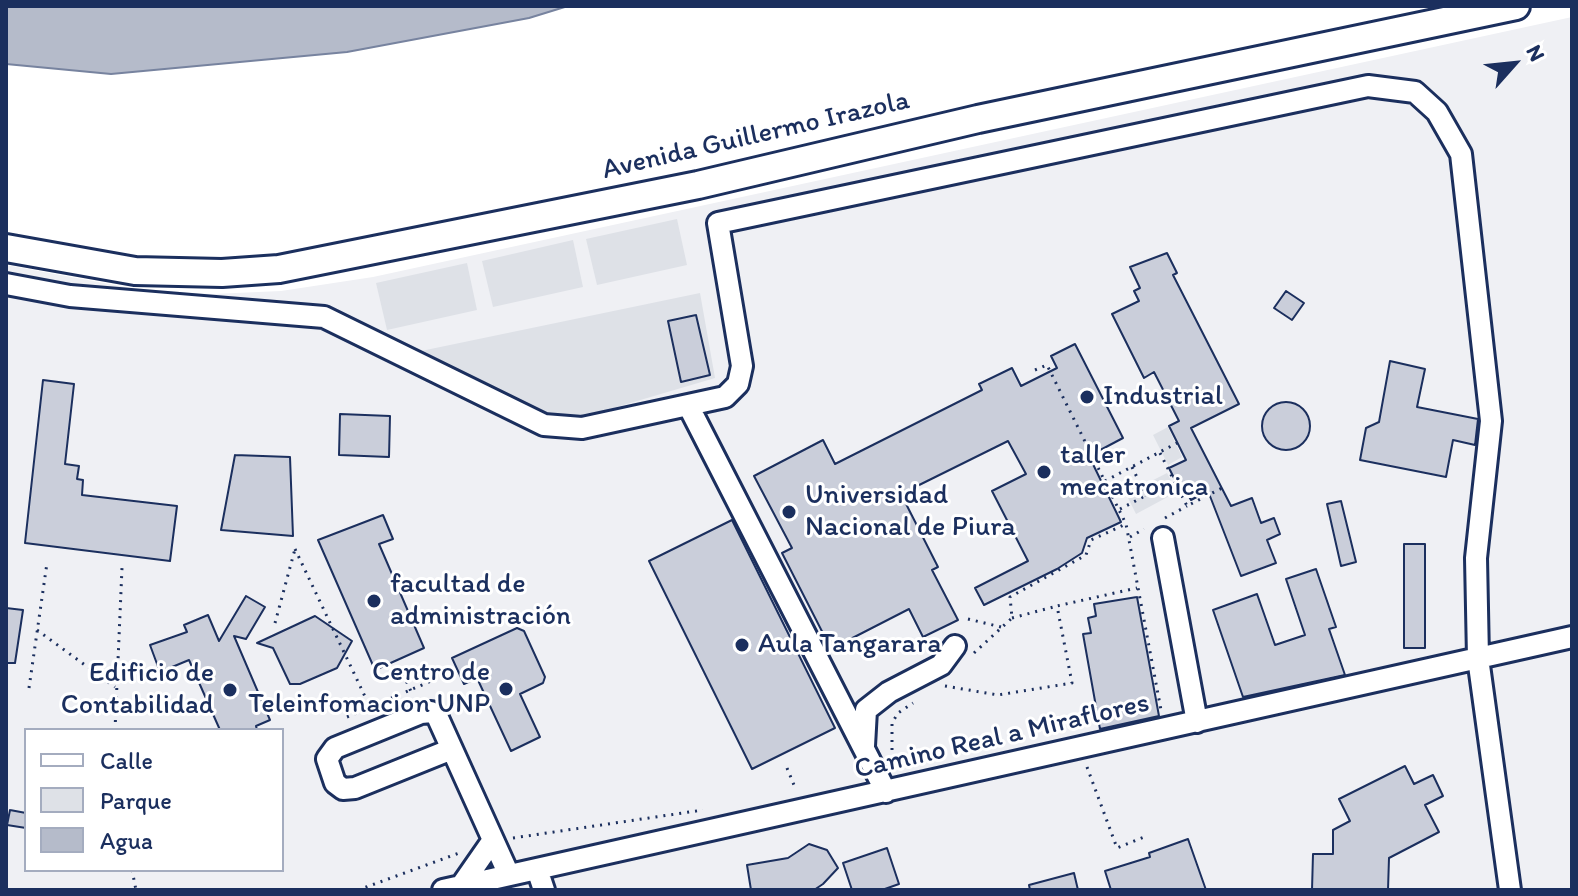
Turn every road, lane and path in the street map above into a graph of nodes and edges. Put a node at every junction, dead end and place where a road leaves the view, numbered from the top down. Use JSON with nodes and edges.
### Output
{"nodes":[{"id":1,"x":1516,"y":6,"type":"edge"},
{"id":2,"x":6,"y":248,"type":"edge"},
{"id":3,"x":6,"y":284,"type":"edge"},
{"id":4,"x":1035,"y":370,"type":"dead end"},
{"id":5,"x":689,"y":407,"type":"junction"},
{"id":6,"x":1177,"y":443,"type":"dead end"},
{"id":7,"x":1160,"y":453,"type":"junction"},
{"id":8,"x":1093,"y":456,"type":"junction"},
{"id":9,"x":1083,"y":461,"type":"dead end"},
{"id":10,"x":1132,"y":467,"type":"junction"},
{"id":11,"x":1105,"y":481,"type":"junction"},
{"id":12,"x":1174,"y":481,"type":"junction"},
{"id":13,"x":1222,"y":488,"type":"dead end"},
{"id":14,"x":1146,"y":496,"type":"junction"},
{"id":15,"x":1119,"y":510,"type":"junction"},
{"id":16,"x":1126,"y":524,"type":"junction"},
{"id":17,"x":1163,"y":538,"type":"dead end"},
{"id":18,"x":47,"y":563,"type":"dead end"},
{"id":19,"x":122,"y":568,"type":"dead end"},
{"id":20,"x":1138,"y":588,"type":"junction"},
{"id":21,"x":1057,"y":606,"type":"junction"},
{"id":22,"x":1012,"y":618,"type":"junction"},
{"id":23,"x":968,"y":619,"type":"dead end"},
{"id":24,"x":275,"y":623,"type":"dead end"},
{"id":25,"x":1001,"y":627,"type":"junction"},
{"id":26,"x":37,"y":630,"type":"junction"},
{"id":27,"x":1572,"y":637,"type":"edge"},
{"id":28,"x":963,"y":651,"type":"joint"},
{"id":29,"x":1478,"y":658,"type":"junction"},
{"id":30,"x":400,"y":667,"type":"dead end"},
{"id":31,"x":443,"y":676,"type":"dead end"},
{"id":32,"x":951,"y":676,"type":"dead end"},
{"id":33,"x":29,"y":688,"type":"dead end"},
{"id":34,"x":117,"y":688,"type":"junction"},
{"id":35,"x":410,"y":690,"type":"junction"},
{"id":36,"x":918,"y":699,"type":"dead end"},
{"id":37,"x":370,"y":707,"type":"junction"},
{"id":38,"x":421,"y":713,"type":"junction"},
{"id":39,"x":347,"y":717,"type":"dead end"},
{"id":40,"x":1197,"y":722,"type":"junction"},
{"id":41,"x":1163,"y":724,"type":"dead end"},
{"id":42,"x":115,"y":728,"type":"edge"},
{"id":43,"x":1080,"y":748,"type":"junction"},
{"id":44,"x":452,"y":749,"type":"junction"},
{"id":45,"x":864,"y":750,"type":"junction"},
{"id":46,"x":892,"y":761,"type":"dead end"},
{"id":47,"x":787,"y":768,"type":"dead end"},
{"id":48,"x":886,"y":792,"type":"junction"},
{"id":49,"x":799,"y":796,"type":"dead end"},
{"id":50,"x":707,"y":810,"type":"dead end"},
{"id":51,"x":1144,"y":837,"type":"dead end"},
{"id":52,"x":493,"y":840,"type":"junction"},
{"id":53,"x":537,"y":869,"type":"junction"},
{"id":54,"x":509,"y":875,"type":"junction"},
{"id":55,"x":452,"y":888,"type":"edge"},
{"id":56,"x":358,"y":890,"type":"edge"},
{"id":57,"x":544,"y":890,"type":"edge"},
{"id":58,"x":1510,"y":890,"type":"edge"}],
"edges":[{"from":1,"to":2,"type":"main road","name":"Avenida Guillermo Irazola"},
{"from":3,"to":5,"type":"lane"},
{"from":4,"to":8,"type":"path"},
{"from":5,"to":29,"type":"lane"},
{"from":5,"to":45,"type":"lane"},
{"from":6,"to":7,"type":"path"},
{"from":7,"to":10,"type":"path"},
{"from":7,"to":12,"type":"path"},
{"from":8,"to":9,"type":"path"},
{"from":8,"to":11,"type":"path"},
{"from":10,"to":11,"type":"path"},
{"from":10,"to":14,"type":"path"},
{"from":11,"to":15,"type":"path"},
{"from":12,"to":13,"type":"path"},
{"from":12,"to":14,"type":"path"},
{"from":14,"to":15,"type":"path"},
{"from":15,"to":16,"type":"path"},
{"from":16,"to":20,"type":"path"},
{"from":16,"to":22,"type":"path"},
{"from":17,"to":40,"type":"lane"},
{"from":18,"to":26,"type":"path"},
{"from":19,"to":34,"type":"path"},
{"from":20,"to":21,"type":"path"},
{"from":20,"to":41,"type":"path"},
{"from":21,"to":22,"type":"path"},
{"from":21,"to":32,"type":"path"},
{"from":22,"to":25,"type":"path"},
{"from":23,"to":25,"type":"path"},
{"from":24,"to":37,"type":"path"},
{"from":25,"to":28,"type":"path"},
{"from":26,"to":33,"type":"path"},
{"from":26,"to":34,"type":"path"},
{"from":27,"to":29,"type":"lane","name":"Camino Real a Miraflores"},
{"from":28,"to":45,"type":"lane"},
{"from":29,"to":40,"type":"lane","name":"Camino Real a Miraflores"},
{"from":29,"to":58,"type":"lane"},
{"from":30,"to":35,"type":"path"},
{"from":31,"to":35,"type":"path"},
{"from":34,"to":42,"type":"path"},
{"from":35,"to":37,"type":"path"},
{"from":35,"to":38,"type":"path"},
{"from":36,"to":46,"type":"path"},
{"from":37,"to":39,"type":"path"},
{"from":38,"to":44,"type":"lane"},
{"from":38,"to":44,"type":"lane"},
{"from":40,"to":43,"type":"lane","name":"Camino Real a Miraflores"},
{"from":43,"to":48,"type":"lane","name":"Camino Real a Miraflores"},
{"from":43,"to":51,"type":"path"},
{"from":44,"to":52,"type":"lane"},
{"from":45,"to":48,"type":"lane"},
{"from":47,"to":49,"type":"path"},
{"from":48,"to":53,"type":"lane","name":"Camino Real a Miraflores"},
{"from":50,"to":52,"type":"path"},
{"from":52,"to":54,"type":"lane"},
{"from":52,"to":55,"type":"lane"},
{"from":52,"to":56,"type":"path"},
{"from":53,"to":54,"type":"lane","name":"Camino Real a Miraflores"},
{"from":53,"to":57,"type":"lane"},
{"from":54,"to":55,"type":"lane","name":"Camino Real a Miraflores"}]}
